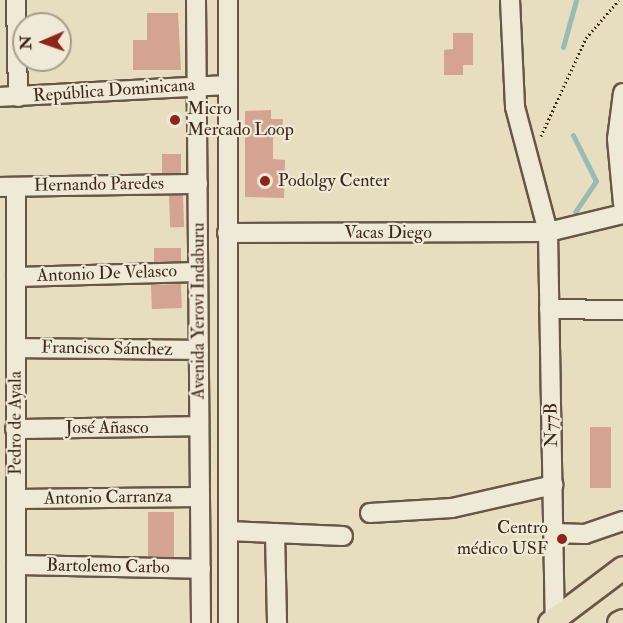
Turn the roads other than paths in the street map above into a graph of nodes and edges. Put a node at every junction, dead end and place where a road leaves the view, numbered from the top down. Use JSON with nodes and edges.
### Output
{"nodes":[{"id":1,"x":16,"y":0,"type":"edge"},
{"id":2,"x":196,"y":0,"type":"edge"},
{"id":3,"x":228,"y":0,"type":"edge"},
{"id":4,"x":510,"y":0,"type":"edge"},
{"id":5,"x":228,"y":85,"type":"junction"},
{"id":6,"x":197,"y":86,"type":"junction"},
{"id":7,"x":623,"y":93,"type":"edge"},
{"id":8,"x":9,"y":97,"type":"edge"},
{"id":9,"x":198,"y":184,"type":"junction"},
{"id":10,"x":8,"y":187,"type":"edge"},
{"id":11,"x":623,"y":204,"type":"edge"},
{"id":12,"x":623,"y":214,"type":"edge"},
{"id":13,"x":548,"y":232,"type":"junction"},
{"id":14,"x":227,"y":233,"type":"junction"},
{"id":15,"x":198,"y":272,"type":"junction"},
{"id":16,"x":16,"y":277,"type":"junction"},
{"id":17,"x":549,"y":309,"type":"junction"},
{"id":18,"x":623,"y":310,"type":"edge"},
{"id":19,"x":16,"y":348,"type":"junction"},
{"id":20,"x":199,"y":350,"type":"junction"},
{"id":21,"x":199,"y":426,"type":"junction"},
{"id":22,"x":15,"y":429,"type":"junction"},
{"id":23,"x":554,"y":485,"type":"junction"},
{"id":24,"x":200,"y":497,"type":"junction"},
{"id":25,"x":16,"y":499,"type":"junction"},
{"id":26,"x":370,"y":513,"type":"dead end"},
{"id":27,"x":623,"y":521,"type":"edge"},
{"id":28,"x":228,"y":531,"type":"junction"},
{"id":29,"x":275,"y":533,"type":"junction"},
{"id":30,"x":554,"y":533,"type":"junction"},
{"id":31,"x":343,"y":536,"type":"dead end"},
{"id":32,"x":16,"y":565,"type":"junction"},
{"id":33,"x":623,"y":568,"type":"edge"},
{"id":34,"x":201,"y":569,"type":"junction"},
{"id":35,"x":552,"y":620,"type":"edge"},
{"id":36,"x":15,"y":623,"type":"edge"},
{"id":37,"x":201,"y":623,"type":"edge"},
{"id":38,"x":228,"y":623,"type":"edge"},
{"id":39,"x":277,"y":623,"type":"edge"}],
"edges":[{"from":1,"to":8,"type":"street"},
{"from":2,"to":6,"type":"street","name":"Avenida Yerovi Indaburu"},
{"from":3,"to":5,"type":"street","name":"Avenida Yerovi Indaburu"},
{"from":4,"to":13,"type":"street","name":"N77B"},
{"from":5,"to":6,"type":"street","name":"República Dominicana"},
{"from":5,"to":14,"type":"street","name":"Avenida Yerovi Indaburu"},
{"from":6,"to":8,"type":"street","name":"República Dominicana"},
{"from":6,"to":9,"type":"street","name":"Avenida Yerovi Indaburu"},
{"from":7,"to":11,"type":"street"},
{"from":9,"to":10,"type":"street","name":"Hernando Paredes"},
{"from":9,"to":15,"type":"street","name":"Avenida Yerovi Indaburu"},
{"from":10,"to":16,"type":"street","name":"Pedro de Ayala"},
{"from":12,"to":13,"type":"street","name":"Vacas Diego"},
{"from":13,"to":14,"type":"street","name":"Vacas Diego"},
{"from":13,"to":17,"type":"street","name":"N77B"},
{"from":14,"to":28,"type":"street","name":"Avenida Yerovi Indaburu"},
{"from":15,"to":16,"type":"street","name":"Antonio De Velasco"},
{"from":15,"to":20,"type":"street","name":"Avenida Yerovi Indaburu"},
{"from":16,"to":19,"type":"street","name":"Pedro de Ayala"},
{"from":17,"to":18,"type":"street"},
{"from":17,"to":23,"type":"street","name":"N77B"},
{"from":19,"to":20,"type":"street","name":"Francisco Sánchez"},
{"from":19,"to":22,"type":"street","name":"Pedro de Ayala"},
{"from":20,"to":21,"type":"street","name":"Avenida Yerovi Indaburu"},
{"from":21,"to":22,"type":"street","name":"José Añasco"},
{"from":21,"to":24,"type":"street","name":"Avenida Yerovi Indaburu"},
{"from":22,"to":25,"type":"street","name":"Pedro de Ayala"},
{"from":23,"to":26,"type":"street"},
{"from":23,"to":30,"type":"street","name":"N77B"},
{"from":24,"to":25,"type":"street","name":"Antonio Carranza"},
{"from":24,"to":34,"type":"street","name":"Avenida Yerovi Indaburu"},
{"from":25,"to":32,"type":"street","name":"Pedro de Ayala"},
{"from":27,"to":30,"type":"street"},
{"from":28,"to":29,"type":"street"},
{"from":28,"to":38,"type":"street","name":"Avenida Yerovi Indaburu"},
{"from":29,"to":31,"type":"street"},
{"from":29,"to":39,"type":"street"},
{"from":30,"to":35,"type":"street","name":"N77B"},
{"from":32,"to":34,"type":"street","name":"Bartolemo Carbo"},
{"from":32,"to":36,"type":"street","name":"Pedro de Ayala"},
{"from":33,"to":35,"type":"main road"},
{"from":34,"to":37,"type":"street","name":"Avenida Yerovi Indaburu"}]}
